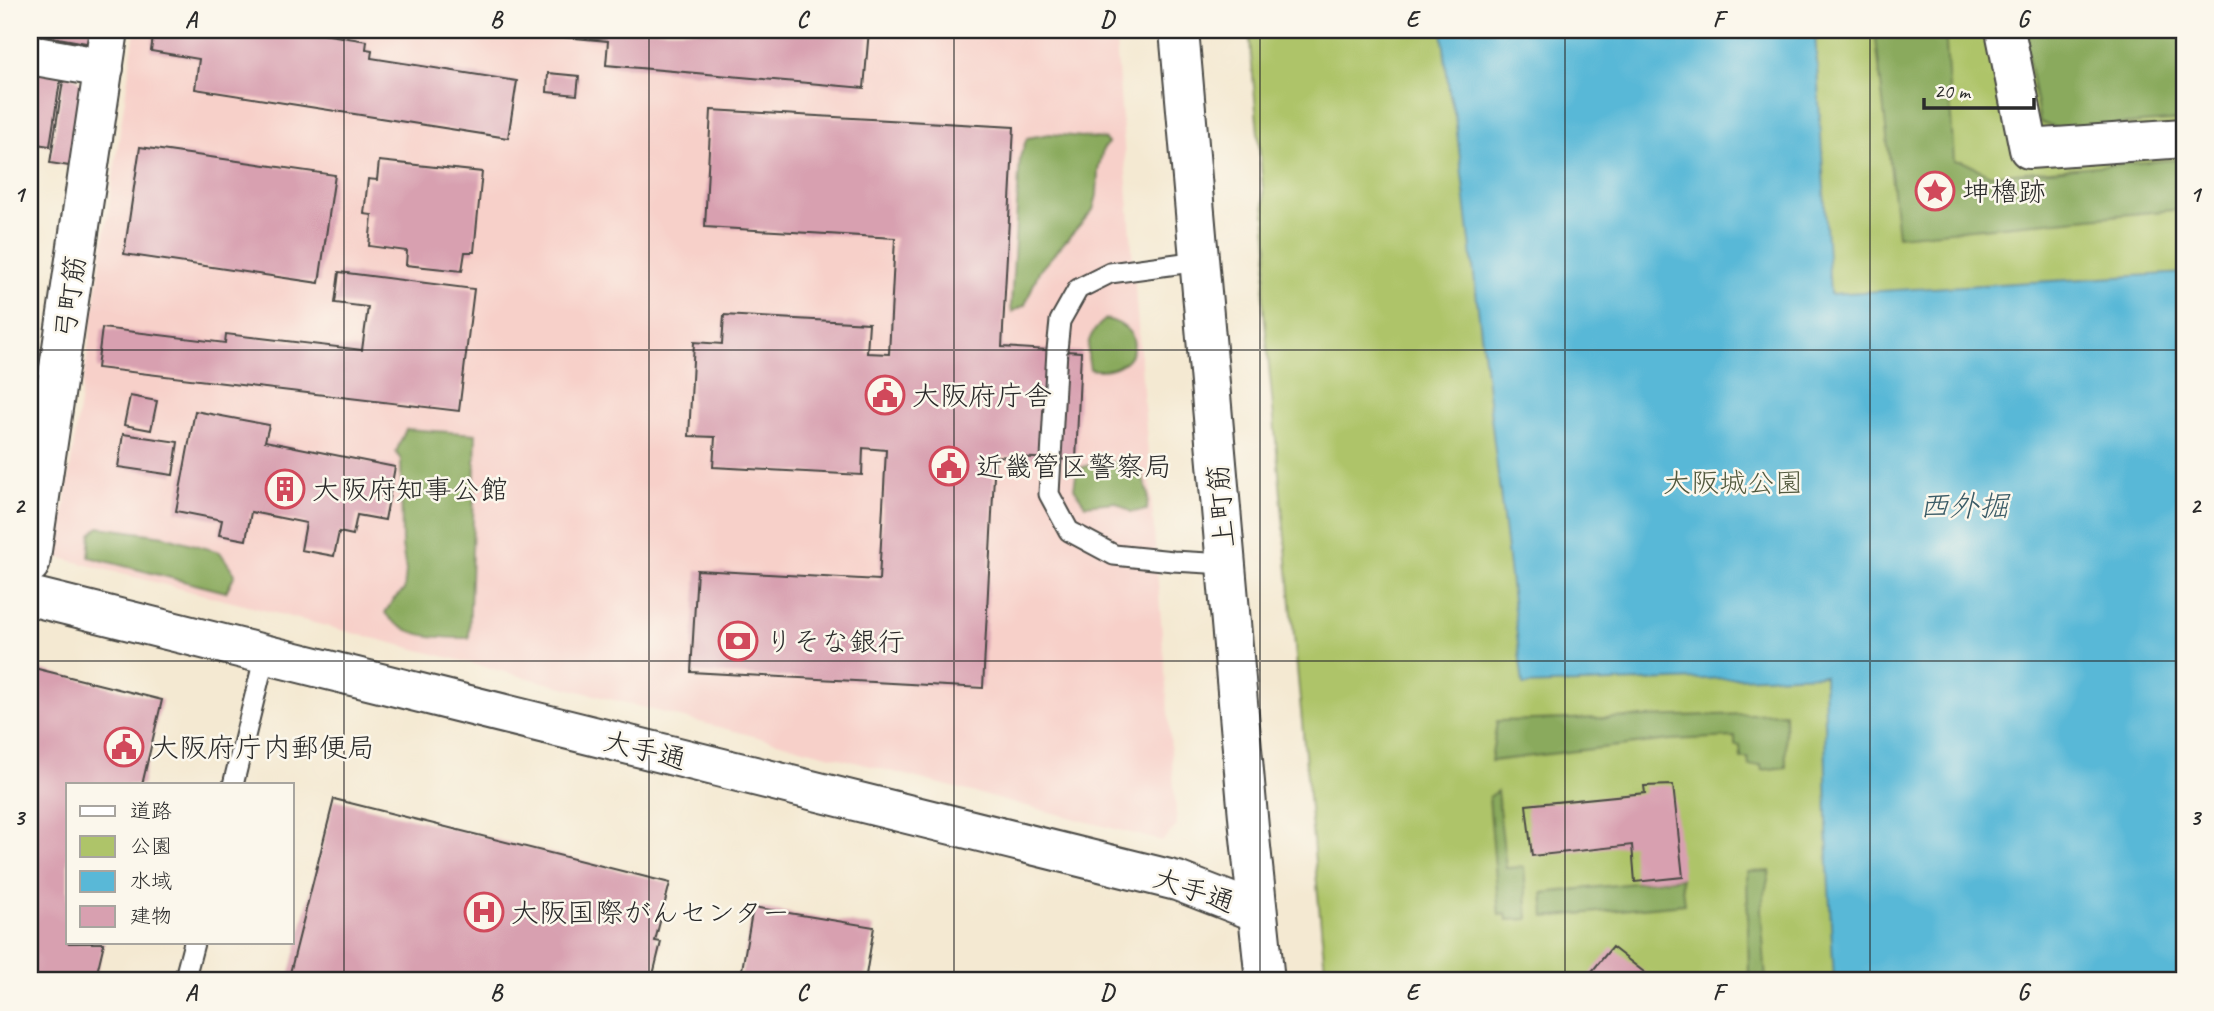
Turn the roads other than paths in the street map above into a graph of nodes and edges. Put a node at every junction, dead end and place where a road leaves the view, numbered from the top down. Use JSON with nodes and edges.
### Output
{"nodes":[{"id":1,"x":110,"y":30,"type":"edge"},
{"id":2,"x":1179,"y":30,"type":"edge"},
{"id":3,"x":2005,"y":30,"type":"edge"},
{"id":4,"x":30,"y":55,"type":"edge"},
{"id":5,"x":104,"y":68,"type":"junction"},
{"id":6,"x":2184,"y":138,"type":"edge"},
{"id":7,"x":1199,"y":261,"type":"junction"},
{"id":8,"x":30,"y":564,"type":"edge"},
{"id":9,"x":1226,"y":564,"type":"junction"},
{"id":10,"x":30,"y":596,"type":"edge"},
{"id":11,"x":265,"y":656,"type":"junction"},
{"id":12,"x":233,"y":783,"type":"edge"},
{"id":13,"x":1257,"y":912,"type":"junction"},
{"id":14,"x":194,"y":944,"type":"edge"},
{"id":15,"x":184,"y":981,"type":"edge"},
{"id":16,"x":1265,"y":981,"type":"edge"}],
"edges":[{"from":1,"to":5,"type":"street","name":"弓町筋"},
{"from":2,"to":7,"type":"street","name":"上町筋"},
{"from":3,"to":6,"type":"street"},
{"from":4,"to":5,"type":"street"},
{"from":5,"to":8,"type":"street","name":"弓町筋"},
{"from":7,"to":9,"type":"street","name":"上町筋"},
{"from":7,"to":9,"type":"lane"},
{"from":9,"to":13,"type":"street","name":"上町筋"},
{"from":10,"to":11,"type":"street","name":"大手通"},
{"from":11,"to":12,"type":"lane"},
{"from":11,"to":13,"type":"street","name":"大手通"},
{"from":13,"to":16,"type":"street","name":"上町筋"},
{"from":14,"to":15,"type":"lane"}]}
